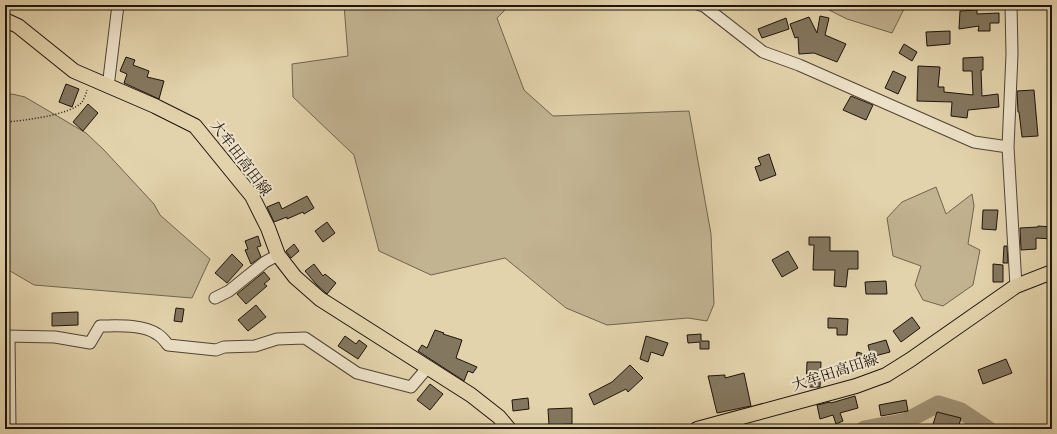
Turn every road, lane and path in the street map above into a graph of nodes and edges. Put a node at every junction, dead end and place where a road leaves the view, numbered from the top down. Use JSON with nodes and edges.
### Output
{"nodes":[{"id":1,"x":118,"y":5,"type":"edge"},
{"id":2,"x":700,"y":5,"type":"edge"},
{"id":3,"x":1011,"y":5,"type":"edge"},
{"id":4,"x":5,"y":20,"type":"edge"},
{"id":5,"x":92,"y":80,"type":"junction"},
{"id":6,"x":108,"y":86,"type":"junction"},
{"id":7,"x":5,"y":122,"type":"edge"},
{"id":8,"x":1008,"y":147,"type":"junction"},
{"id":9,"x":278,"y":255,"type":"junction"},
{"id":10,"x":1052,"y":272,"type":"edge"},
{"id":11,"x":1016,"y":286,"type":"junction"},
{"id":12,"x":215,"y":298,"type":"dead end"},
{"id":13,"x":7,"y":336,"type":"edge"},
{"id":14,"x":428,"y":367,"type":"junction"},
{"id":15,"x":738,"y":423,"type":"edge"},
{"id":16,"x":10,"y":429,"type":"edge"},
{"id":17,"x":509,"y":429,"type":"edge"},
{"id":18,"x":697,"y":429,"type":"edge"}],
"edges":[{"from":1,"to":6,"type":"street"},
{"from":2,"to":8,"type":"street"},
{"from":3,"to":8,"type":"street"},
{"from":4,"to":5,"type":"main road","name":"大牟田高田線"},
{"from":5,"to":6,"type":"main road","name":"大牟田高田線"},
{"from":5,"to":7,"type":"path"},
{"from":6,"to":9,"type":"main road","name":"大牟田高田線"},
{"from":8,"to":11,"type":"street"},
{"from":9,"to":12,"type":"street"},
{"from":9,"to":14,"type":"main road","name":"大牟田高田線"},
{"from":10,"to":11,"type":"main road","name":"大牟田高田線"},
{"from":11,"to":15,"type":"main road","name":"大牟田高田線"},
{"from":13,"to":14,"type":"street"},
{"from":13,"to":16,"type":"street"},
{"from":14,"to":17,"type":"main road","name":"大牟田高田線"},
{"from":15,"to":18,"type":"main road","name":"大牟田高田線"}]}
